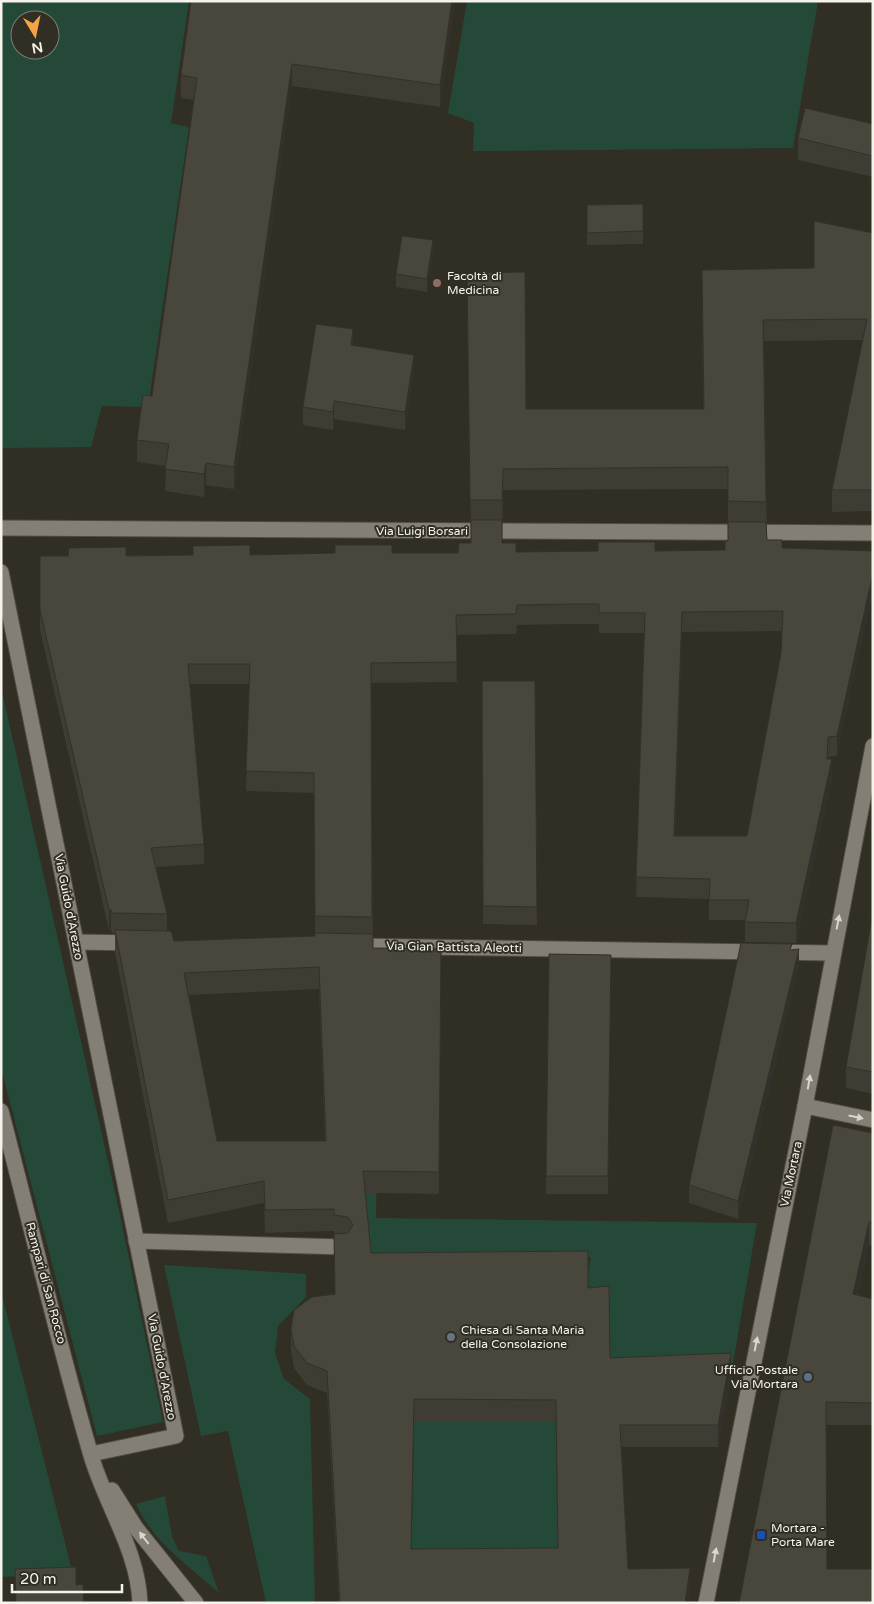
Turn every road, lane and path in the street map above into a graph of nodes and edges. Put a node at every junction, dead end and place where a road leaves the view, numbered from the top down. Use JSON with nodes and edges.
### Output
{"nodes":[{"id":1,"x":1,"y":528,"type":"edge"},
{"id":2,"x":873,"y":533,"type":"edge"},
{"id":3,"x":1,"y":572,"type":"edge"},
{"id":4,"x":873,"y":746,"type":"edge"},
{"id":5,"x":76,"y":942,"type":"junction"},
{"id":6,"x":155,"y":943,"type":"edge"},
{"id":7,"x":343,"y":946,"type":"edge"},
{"id":8,"x":832,"y":953,"type":"junction"},
{"id":9,"x":805,"y":1106,"type":"junction"},
{"id":10,"x":1,"y":1111,"type":"edge"},
{"id":11,"x":873,"y":1120,"type":"edge"},
{"id":12,"x":136,"y":1241,"type":"junction"},
{"id":13,"x":344,"y":1247,"type":"edge"},
{"id":14,"x":90,"y":1454,"type":"junction"},
{"id":15,"x":140,"y":1603,"type":"edge"},
{"id":16,"x":196,"y":1603,"type":"edge"},
{"id":17,"x":706,"y":1603,"type":"edge"}],
"edges":[{"from":1,"to":2,"type":"street","name":"Via Luigi Borsari"},
{"from":3,"to":5,"type":"street","name":"Via Guido d'Arezzo"},
{"from":8,"to":4,"type":"street","name":"Via Mortara","one_way":true},
{"from":5,"to":6,"type":"street"},
{"from":5,"to":12,"type":"street","name":"Via Guido d'Arezzo"},
{"from":7,"to":8,"type":"street","name":"Via Gian Battista Aleotti"},
{"from":9,"to":8,"type":"street","name":"Via Mortara","one_way":true},
{"from":9,"to":11,"type":"street","one_way":true},
{"from":17,"to":9,"type":"street","name":"Via Mortara","one_way":true},
{"from":10,"to":14,"type":"street","name":"Rampari di San Rocco"},
{"from":12,"to":13,"type":"street"},
{"from":12,"to":14,"type":"street","name":"Via Guido d'Arezzo"},
{"from":14,"to":15,"type":"street","name":"Rampari di San Rocco"},
{"from":16,"to":14,"type":"street","name":"Rampari di San Rocco","one_way":true}]}
